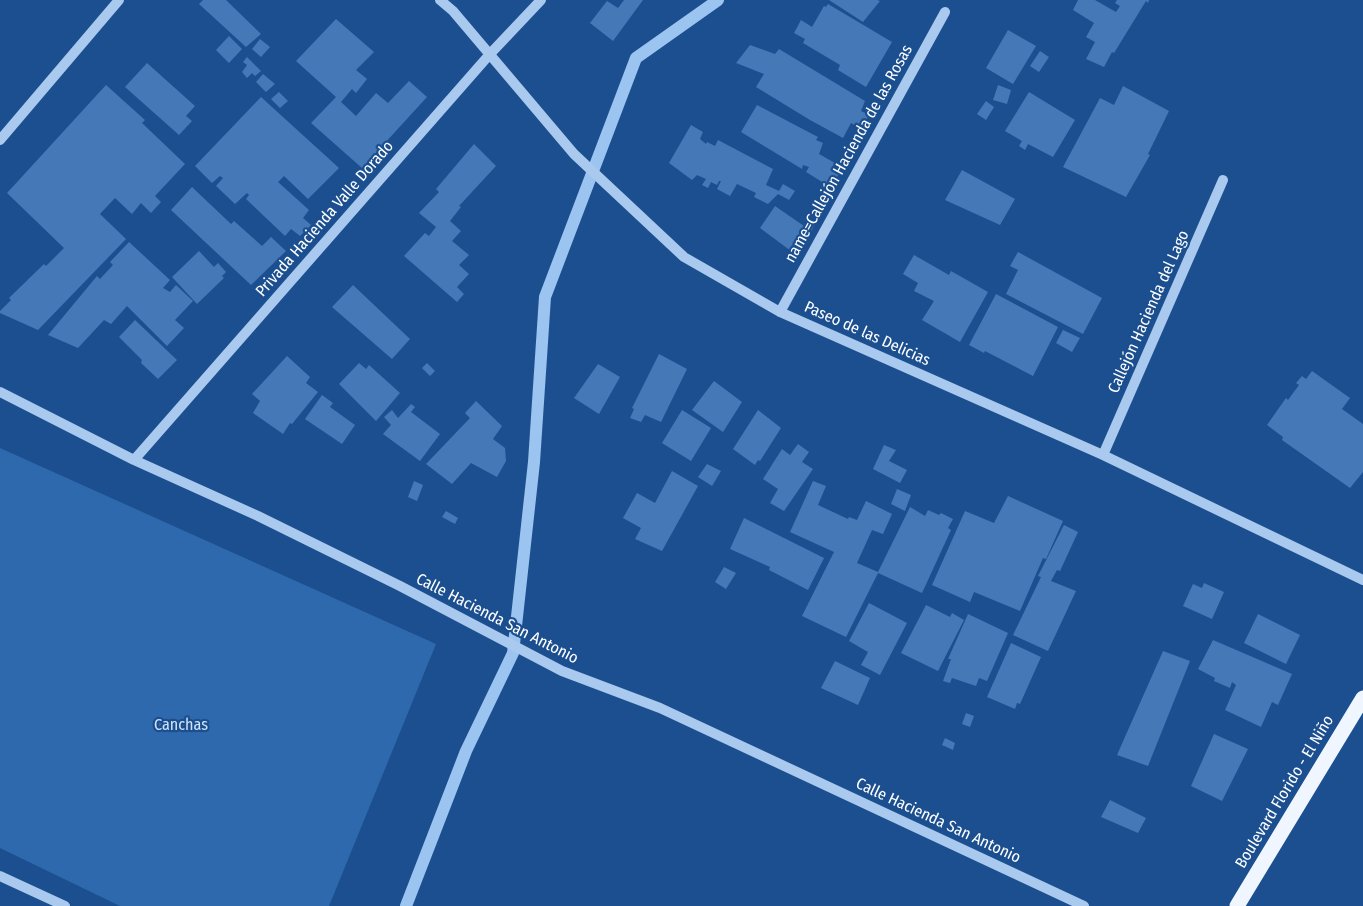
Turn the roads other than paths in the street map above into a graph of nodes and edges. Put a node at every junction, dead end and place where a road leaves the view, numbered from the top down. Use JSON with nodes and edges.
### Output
{"nodes":[{"id":1,"x":119,"y":0,"type":"edge"},
{"id":2,"x":440,"y":0,"type":"edge"},
{"id":3,"x":541,"y":0,"type":"edge"},
{"id":4,"x":945,"y":12,"type":"dead end"},
{"id":5,"x":490,"y":54,"type":"junction"},
{"id":6,"x":0,"y":140,"type":"edge"},
{"id":7,"x":1222,"y":180,"type":"dead end"},
{"id":8,"x":780,"y":312,"type":"junction"},
{"id":9,"x":0,"y":392,"type":"edge"},
{"id":10,"x":1103,"y":455,"type":"junction"},
{"id":11,"x":134,"y":460,"type":"junction"},
{"id":12,"x":1363,"y":580,"type":"edge"},
{"id":13,"x":1363,"y":698,"type":"edge"},
{"id":14,"x":0,"y":876,"type":"edge"},
{"id":15,"x":65,"y":906,"type":"edge"},
{"id":16,"x":1084,"y":906,"type":"edge"},
{"id":17,"x":1237,"y":906,"type":"edge"}],
"edges":[{"from":1,"to":6,"type":"street"},
{"from":2,"to":5,"type":"street","name":"Paseo de las Delicias"},
{"from":3,"to":5,"type":"street","name":"Privada Hacienda Valle Dorado"},
{"from":4,"to":8,"type":"street","name":"name=Callejón Hacienda de las Rosas"},
{"from":5,"to":8,"type":"street","name":"Paseo de las Delicias"},
{"from":5,"to":11,"type":"street","name":"Privada Hacienda Valle Dorado"},
{"from":7,"to":10,"type":"street","name":"Callejón Hacienda del Lago"},
{"from":8,"to":10,"type":"street","name":"Paseo de las Delicias"},
{"from":9,"to":11,"type":"street","name":"Calle Hacienda San Antonio"},
{"from":10,"to":12,"type":"street","name":"Paseo de las Delicias"},
{"from":11,"to":16,"type":"street","name":"Calle Hacienda San Antonio"},
{"from":13,"to":17,"type":"main road","name":"Boulevard Florido - El Niño"},
{"from":14,"to":15,"type":"street"}]}
